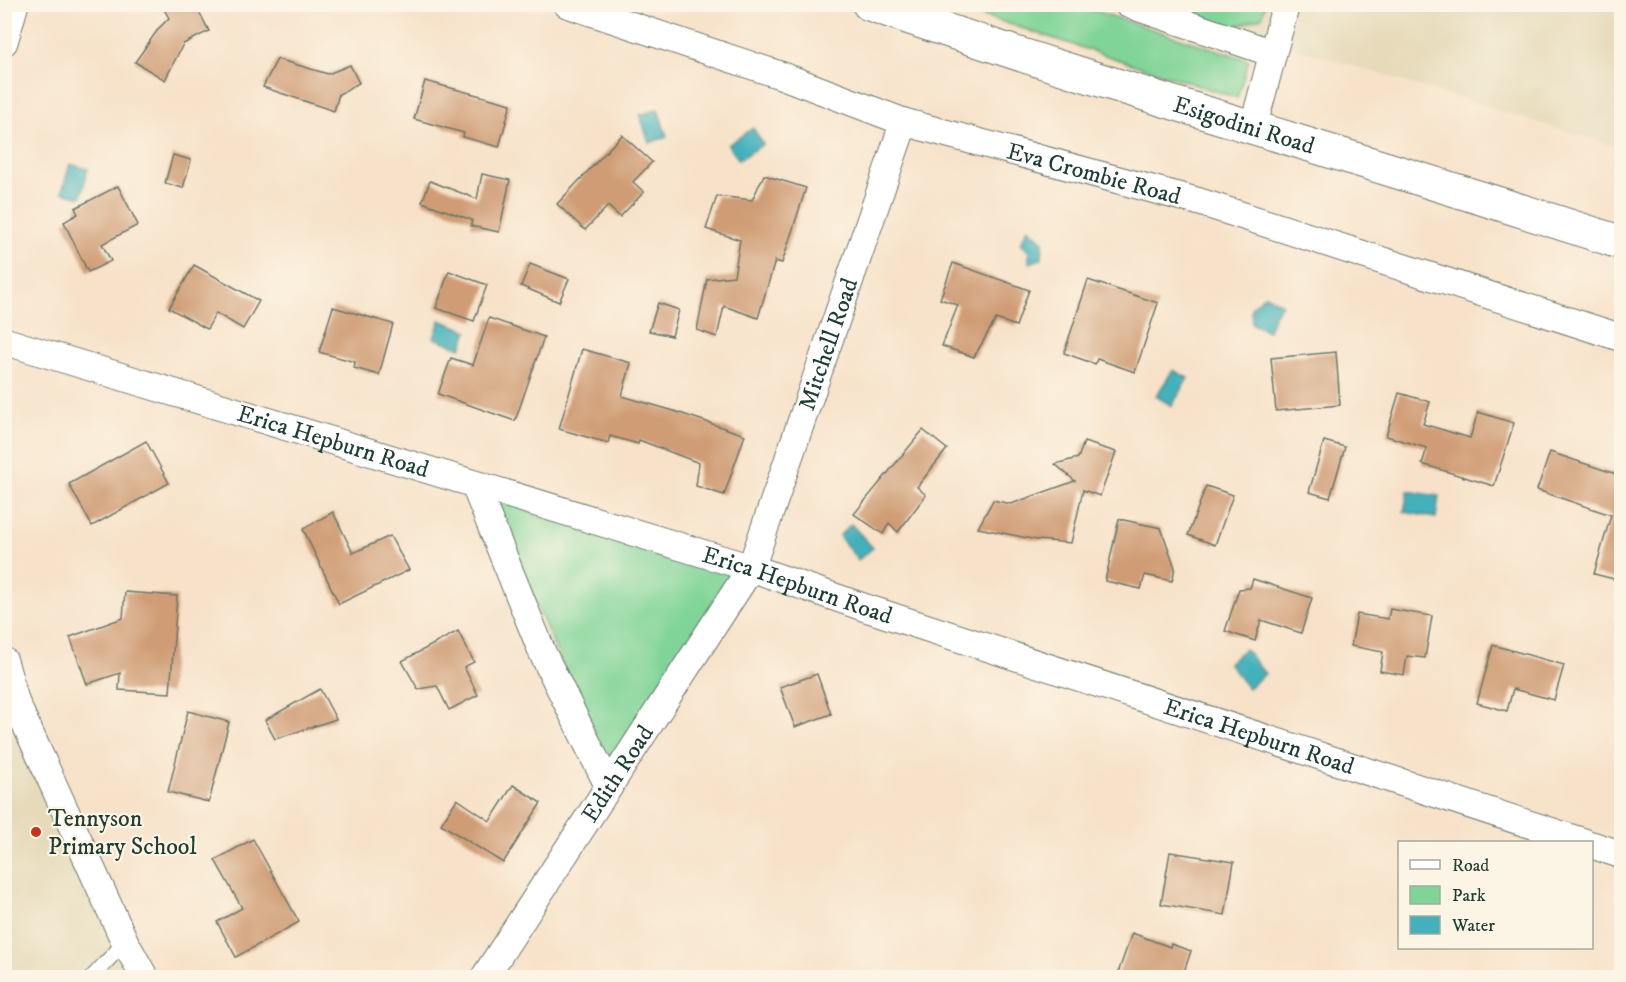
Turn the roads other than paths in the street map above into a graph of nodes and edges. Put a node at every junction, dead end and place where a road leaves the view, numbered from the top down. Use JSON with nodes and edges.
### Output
{"nodes":[{"id":1,"x":15,"y":4,"type":"edge"},
{"id":2,"x":567,"y":4,"type":"edge"},
{"id":3,"x":869,"y":4,"type":"edge"},
{"id":4,"x":1286,"y":4,"type":"edge"},
{"id":5,"x":1141,"y":7,"type":"edge"},
{"id":6,"x":4,"y":42,"type":"edge"},
{"id":7,"x":1272,"y":53,"type":"junction"},
{"id":8,"x":904,"y":122,"type":"junction"},
{"id":9,"x":1253,"y":128,"type":"junction"},
{"id":10,"x":1622,"y":243,"type":"edge"},
{"id":11,"x":1622,"y":338,"type":"edge"},
{"id":12,"x":4,"y":341,"type":"edge"},
{"id":13,"x":475,"y":486,"type":"junction"},
{"id":14,"x":751,"y":568,"type":"junction"},
{"id":15,"x":4,"y":661,"type":"edge"},
{"id":16,"x":10,"y":704,"type":"edge"},
{"id":17,"x":609,"y":787,"type":"junction"},
{"id":18,"x":1578,"y":841,"type":"edge"},
{"id":19,"x":1593,"y":845,"type":"edge"},
{"id":20,"x":1622,"y":855,"type":"edge"},
{"id":21,"x":125,"y":942,"type":"junction"},
{"id":22,"x":91,"y":978,"type":"edge"},
{"id":23,"x":145,"y":978,"type":"edge"},
{"id":24,"x":484,"y":978,"type":"edge"}],
"edges":[{"from":1,"to":6,"type":"street"},
{"from":2,"to":8,"type":"street","name":"Eva Crombie Road"},
{"from":3,"to":9,"type":"main road","name":"Esigodini Road"},
{"from":4,"to":7,"type":"street"},
{"from":5,"to":7,"type":"street"},
{"from":7,"to":9,"type":"street"},
{"from":8,"to":11,"type":"street","name":"Eva Crombie Road"},
{"from":8,"to":14,"type":"street","name":"Mitchell Road"},
{"from":9,"to":10,"type":"main road","name":"Esigodini Road"},
{"from":12,"to":13,"type":"street","name":"Erica Hepburn Road"},
{"from":13,"to":14,"type":"street","name":"Erica Hepburn Road"},
{"from":13,"to":17,"type":"street"},
{"from":14,"to":17,"type":"street","name":"Edith Road"},
{"from":14,"to":18,"type":"street","name":"Erica Hepburn Road"},
{"from":15,"to":16,"type":"street"},
{"from":16,"to":21,"type":"street"},
{"from":17,"to":24,"type":"street","name":"Edith Road"},
{"from":19,"to":20,"type":"street"},
{"from":21,"to":22,"type":"lane"},
{"from":21,"to":23,"type":"street"}]}
